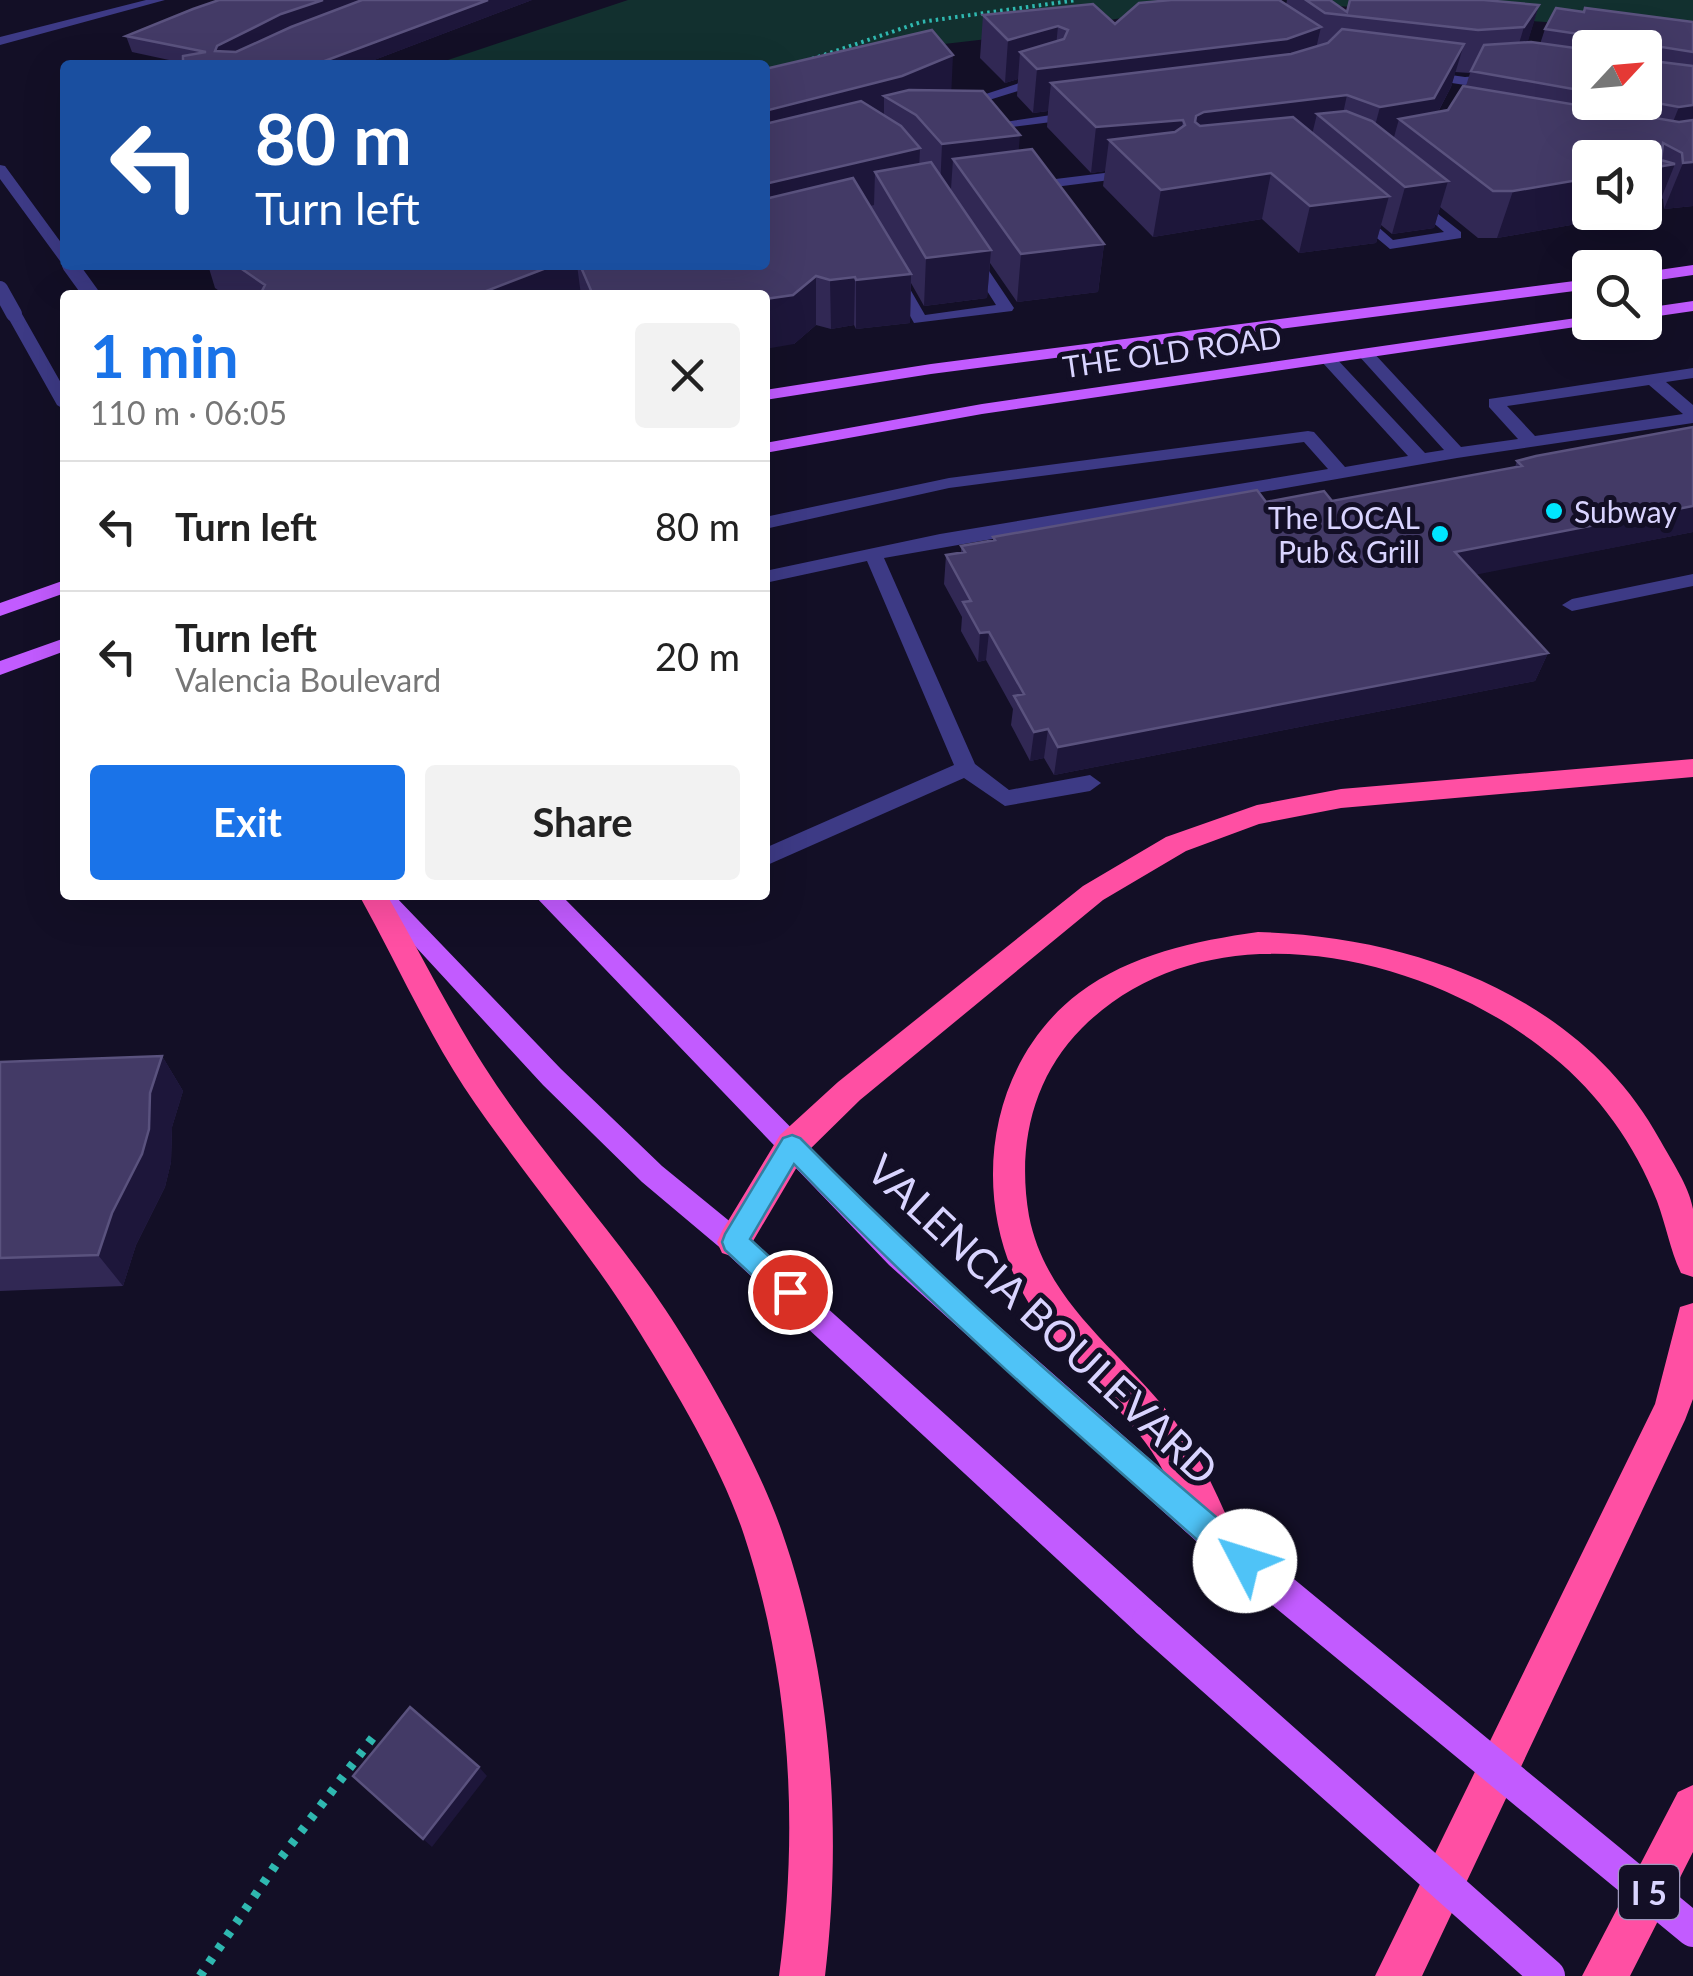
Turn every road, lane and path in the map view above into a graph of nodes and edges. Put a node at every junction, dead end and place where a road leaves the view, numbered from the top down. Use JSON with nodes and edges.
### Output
{"nodes":[{"id":1,"x":158,"y":0,"type":"edge"},
{"id":2,"x":1078,"y":0,"type":"edge"},
{"id":3,"x":0,"y":41,"type":"edge"},
{"id":4,"x":797,"y":65,"type":"edge"},
{"id":5,"x":1409,"y":74,"type":"edge"},
{"id":6,"x":1055,"y":76,"type":"edge"},
{"id":7,"x":1517,"y":78,"type":"edge"},
{"id":8,"x":1040,"y":80,"type":"junction"},
{"id":9,"x":1052,"y":92,"type":"edge"},
{"id":10,"x":1063,"y":104,"type":"edge"},
{"id":11,"x":936,"y":112,"type":"edge"},
{"id":12,"x":1091,"y":113,"type":"edge"},
{"id":13,"x":1074,"y":115,"type":"junction"},
{"id":14,"x":961,"y":130,"type":"edge"},
{"id":15,"x":0,"y":169,"type":"edge"},
{"id":16,"x":1147,"y":172,"type":"edge"},
{"id":17,"x":1397,"y":184,"type":"edge"},
{"id":18,"x":1011,"y":189,"type":"edge"},
{"id":19,"x":1346,"y":206,"type":"edge"},
{"id":20,"x":965,"y":245,"type":"edge"},
{"id":21,"x":60,"y":252,"type":"edge"},
{"id":22,"x":885,"y":259,"type":"edge"},
{"id":23,"x":1693,"y":270,"type":"edge"},
{"id":24,"x":1662,"y":274,"type":"edge"},
{"id":25,"x":1572,"y":286,"type":"edge"},
{"id":26,"x":0,"y":289,"type":"edge"},
{"id":27,"x":1693,"y":306,"type":"edge"},
{"id":28,"x":1662,"y":311,"type":"edge"},
{"id":29,"x":1572,"y":324,"type":"edge"},
{"id":30,"x":1365,"y":353,"type":"junction"},
{"id":31,"x":1328,"y":359,"type":"junction"},
{"id":32,"x":1693,"y":373,"type":"edge"},
{"id":33,"x":1650,"y":378,"type":"junction"},
{"id":34,"x":770,"y":394,"type":"edge"},
{"id":35,"x":60,"y":396,"type":"edge"},
{"id":36,"x":1693,"y":416,"type":"edge"},
{"id":37,"x":1530,"y":441,"type":"junction"},
{"id":38,"x":770,"y":447,"type":"edge"},
{"id":39,"x":1457,"y":452,"type":"junction"},
{"id":40,"x":1421,"y":458,"type":"junction"},
{"id":41,"x":1340,"y":472,"type":"junction"},
{"id":42,"x":770,"y":522,"type":"edge"},
{"id":43,"x":873,"y":554,"type":"junction"},
{"id":44,"x":770,"y":577,"type":"edge"},
{"id":45,"x":1693,"y":580,"type":"edge"},
{"id":46,"x":60,"y":588,"type":"edge"},
{"id":47,"x":1572,"y":606,"type":"dead end"},
{"id":48,"x":0,"y":610,"type":"edge"},
{"id":49,"x":60,"y":646,"type":"edge"},
{"id":50,"x":0,"y":668,"type":"edge"},
{"id":51,"x":966,"y":768,"type":"junction"},
{"id":52,"x":1693,"y":768,"type":"edge"},
{"id":53,"x":1090,"y":782,"type":"dead end"},
{"id":54,"x":770,"y":856,"type":"edge"},
{"id":55,"x":379,"y":900,"type":"edge"},
{"id":56,"x":381,"y":900,"type":"edge"},
{"id":57,"x":551,"y":900,"type":"edge"},
{"id":58,"x":792,"y":1145,"type":"junction"},
{"id":59,"x":734,"y":1242,"type":"junction"},
{"id":60,"x":1693,"y":1262,"type":"edge"},
{"id":61,"x":1693,"y":1319,"type":"edge"},
{"id":62,"x":1215,"y":1536,"type":"junction"},
{"id":63,"x":374,"y":1736,"type":"dead end"},
{"id":64,"x":1693,"y":1807,"type":"edge"},
{"id":65,"x":1693,"y":1930,"type":"edge"},
{"id":66,"x":200,"y":1976,"type":"edge"},
{"id":67,"x":802,"y":1976,"type":"edge"},
{"id":68,"x":1398,"y":1976,"type":"edge"},
{"id":69,"x":1548,"y":1976,"type":"edge"},
{"id":70,"x":1605,"y":1976,"type":"edge"}],
"edges":[{"from":1,"to":3,"type":"street"},
{"from":2,"to":4,"type":"path"},
{"from":5,"to":7,"type":"street"},
{"from":6,"to":8,"type":"street"},
{"from":8,"to":9,"type":"street"},
{"from":8,"to":11,"type":"street"},
{"from":10,"to":13,"type":"street"},
{"from":12,"to":13,"type":"street"},
{"from":13,"to":14,"type":"street"},
{"from":15,"to":21,"type":"street"},
{"from":16,"to":18,"type":"street"},
{"from":17,"to":19,"type":"street"},
{"from":20,"to":22,"type":"street"},
{"from":23,"to":24,"type":"main road"},
{"from":25,"to":34,"type":"main road","name":"THE OLD ROAD"},
{"from":26,"to":35,"type":"street","bridge":true},
{"from":27,"to":28,"type":"main road"},
{"from":29,"to":30,"type":"main road","name":"THE OLD ROAD"},
{"from":30,"to":31,"type":"main road","name":"THE OLD ROAD"},
{"from":30,"to":39,"type":"street"},
{"from":31,"to":38,"type":"main road","name":"THE OLD ROAD"},
{"from":31,"to":40,"type":"street"},
{"from":32,"to":33,"type":"street"},
{"from":33,"to":36,"type":"street"},
{"from":33,"to":37,"type":"street"},
{"from":36,"to":37,"type":"street"},
{"from":37,"to":39,"type":"street"},
{"from":39,"to":40,"type":"street"},
{"from":40,"to":41,"type":"street"},
{"from":41,"to":42,"type":"street"},
{"from":41,"to":43,"type":"street"},
{"from":43,"to":44,"type":"street"},
{"from":43,"to":51,"type":"street"},
{"from":45,"to":47,"type":"street"},
{"from":46,"to":48,"type":"main road"},
{"from":49,"to":50,"type":"main road"},
{"from":51,"to":53,"type":"street"},
{"from":51,"to":54,"type":"street"},
{"from":52,"to":58,"type":"highway"},
{"from":55,"to":67,"type":"highway"},
{"from":56,"to":59,"type":"main road"},
{"from":57,"to":58,"type":"main road","name":"VALENCIA BOULEVARD"},
{"from":58,"to":59,"type":"highway"},
{"from":58,"to":62,"type":"main road","name":"VALENCIA BOULEVARD"},
{"from":59,"to":69,"type":"main road","bridge":true},
{"from":60,"to":62,"type":"highway"},
{"from":61,"to":68,"type":"highway"},
{"from":62,"to":65,"type":"main road","name":"VALENCIA BOULEVARD","bridge":true},
{"from":63,"to":66,"type":"path"},
{"from":64,"to":70,"type":"highway","number":"I 5"}]}
